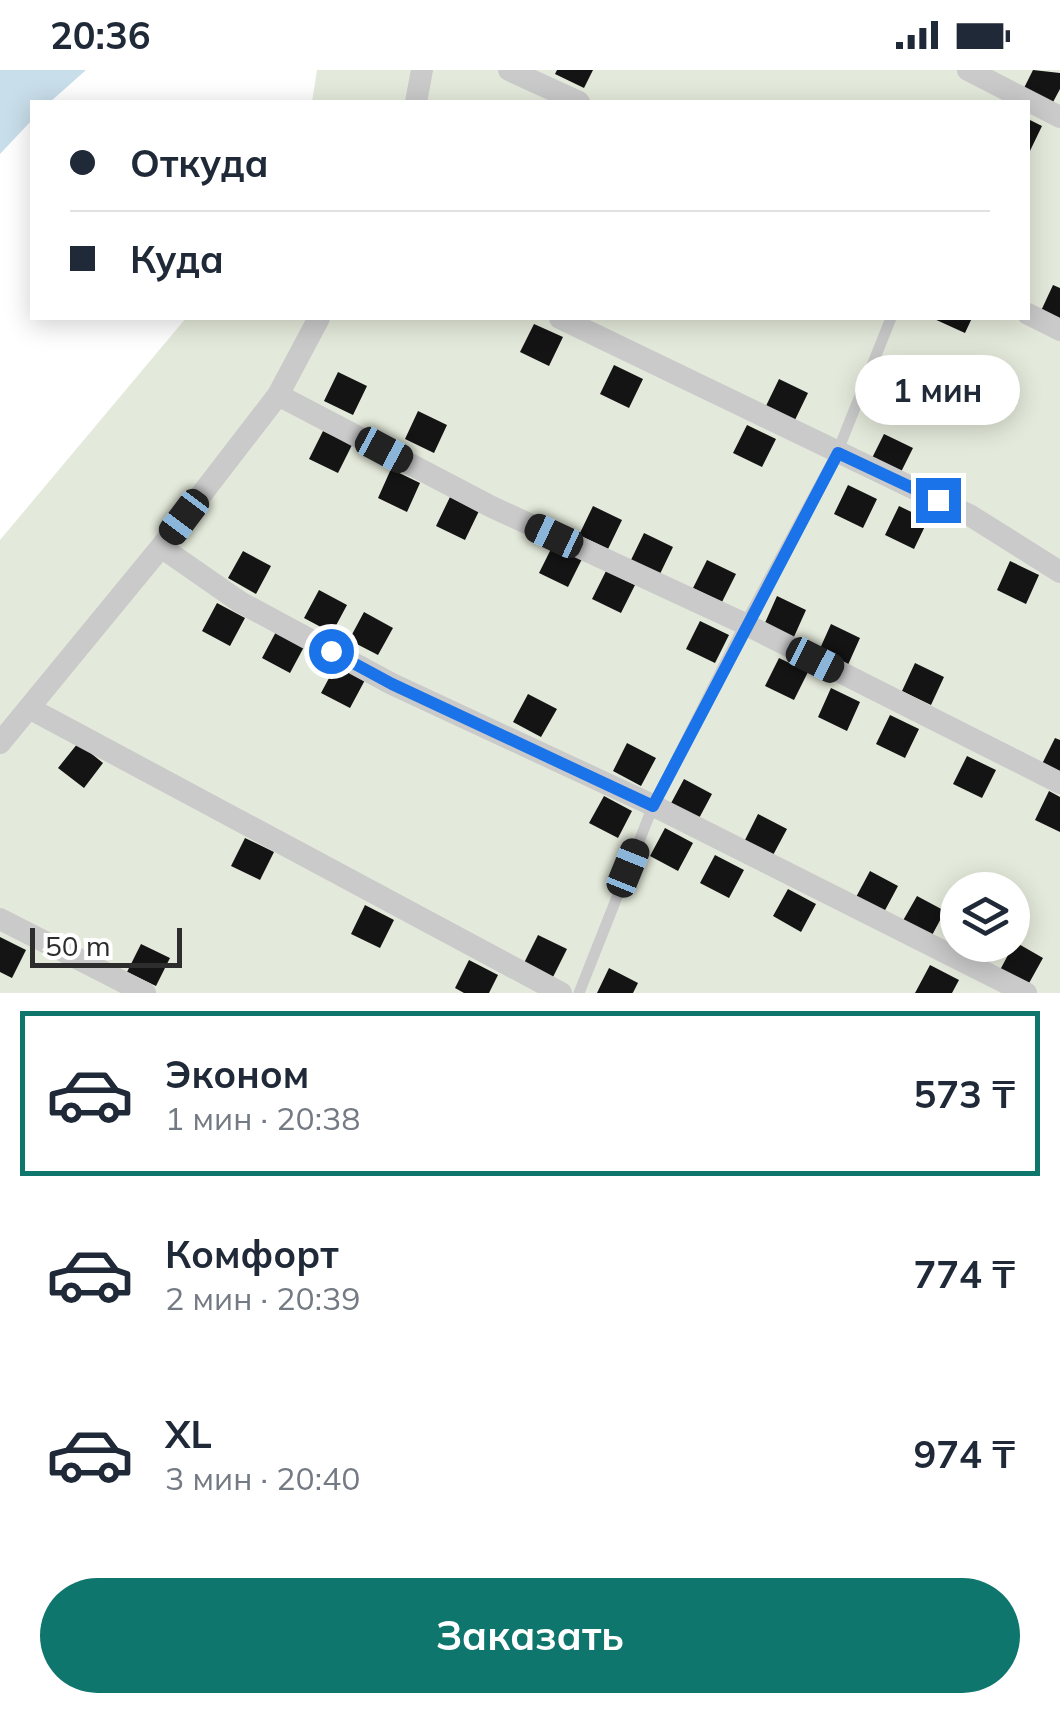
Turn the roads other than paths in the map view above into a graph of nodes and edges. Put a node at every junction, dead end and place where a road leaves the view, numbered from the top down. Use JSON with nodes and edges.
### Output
{"nodes":[{"id":1,"x":422,"y":70,"type":"edge"},
{"id":2,"x":510,"y":70,"type":"edge"},
{"id":3,"x":968,"y":70,"type":"edge"},
{"id":4,"x":998,"y":95,"type":"edge"},
{"id":5,"x":416,"y":100,"type":"edge"},
{"id":6,"x":575,"y":100,"type":"edge"},
{"id":7,"x":1030,"y":106,"type":"edge"},
{"id":8,"x":1060,"y":117,"type":"edge"},
{"id":9,"x":1030,"y":315,"type":"edge"},
{"id":10,"x":319,"y":320,"type":"edge"},
{"id":11,"x":564,"y":320,"type":"edge"},
{"id":12,"x":891,"y":320,"type":"edge"},
{"id":13,"x":1060,"y":330,"type":"edge"},
{"id":14,"x":278,"y":395,"type":"junction"},
{"id":15,"x":838,"y":453,"type":"junction"},
{"id":16,"x":161,"y":547,"type":"junction"},
{"id":17,"x":1060,"y":572,"type":"edge"},
{"id":18,"x":745,"y":624,"type":"junction"},
{"id":19,"x":30,"y":708,"type":"junction"},
{"id":20,"x":0,"y":743,"type":"edge"},
{"id":21,"x":1060,"y":783,"type":"edge"},
{"id":22,"x":653,"y":806,"type":"junction"},
{"id":23,"x":0,"y":919,"type":"edge"},
{"id":24,"x":145,"y":993,"type":"edge"},
{"id":25,"x":560,"y":993,"type":"edge"},
{"id":26,"x":579,"y":993,"type":"edge"},
{"id":27,"x":1026,"y":993,"type":"edge"}],
"edges":[{"from":1,"to":5,"type":"street"},
{"from":2,"to":6,"type":"street"},
{"from":3,"to":4,"type":"street"},
{"from":7,"to":8,"type":"street"},
{"from":9,"to":13,"type":"street"},
{"from":10,"to":14,"type":"street"},
{"from":11,"to":15,"type":"street"},
{"from":12,"to":15,"type":"lane"},
{"from":14,"to":16,"type":"street"},
{"from":14,"to":18,"type":"street"},
{"from":15,"to":17,"type":"street"},
{"from":15,"to":18,"type":"lane"},
{"from":16,"to":19,"type":"street"},
{"from":16,"to":22,"type":"street"},
{"from":18,"to":21,"type":"street"},
{"from":18,"to":22,"type":"lane"},
{"from":19,"to":20,"type":"street"},
{"from":19,"to":25,"type":"street"},
{"from":22,"to":26,"type":"lane"},
{"from":22,"to":27,"type":"street"},
{"from":23,"to":24,"type":"street"}]}
